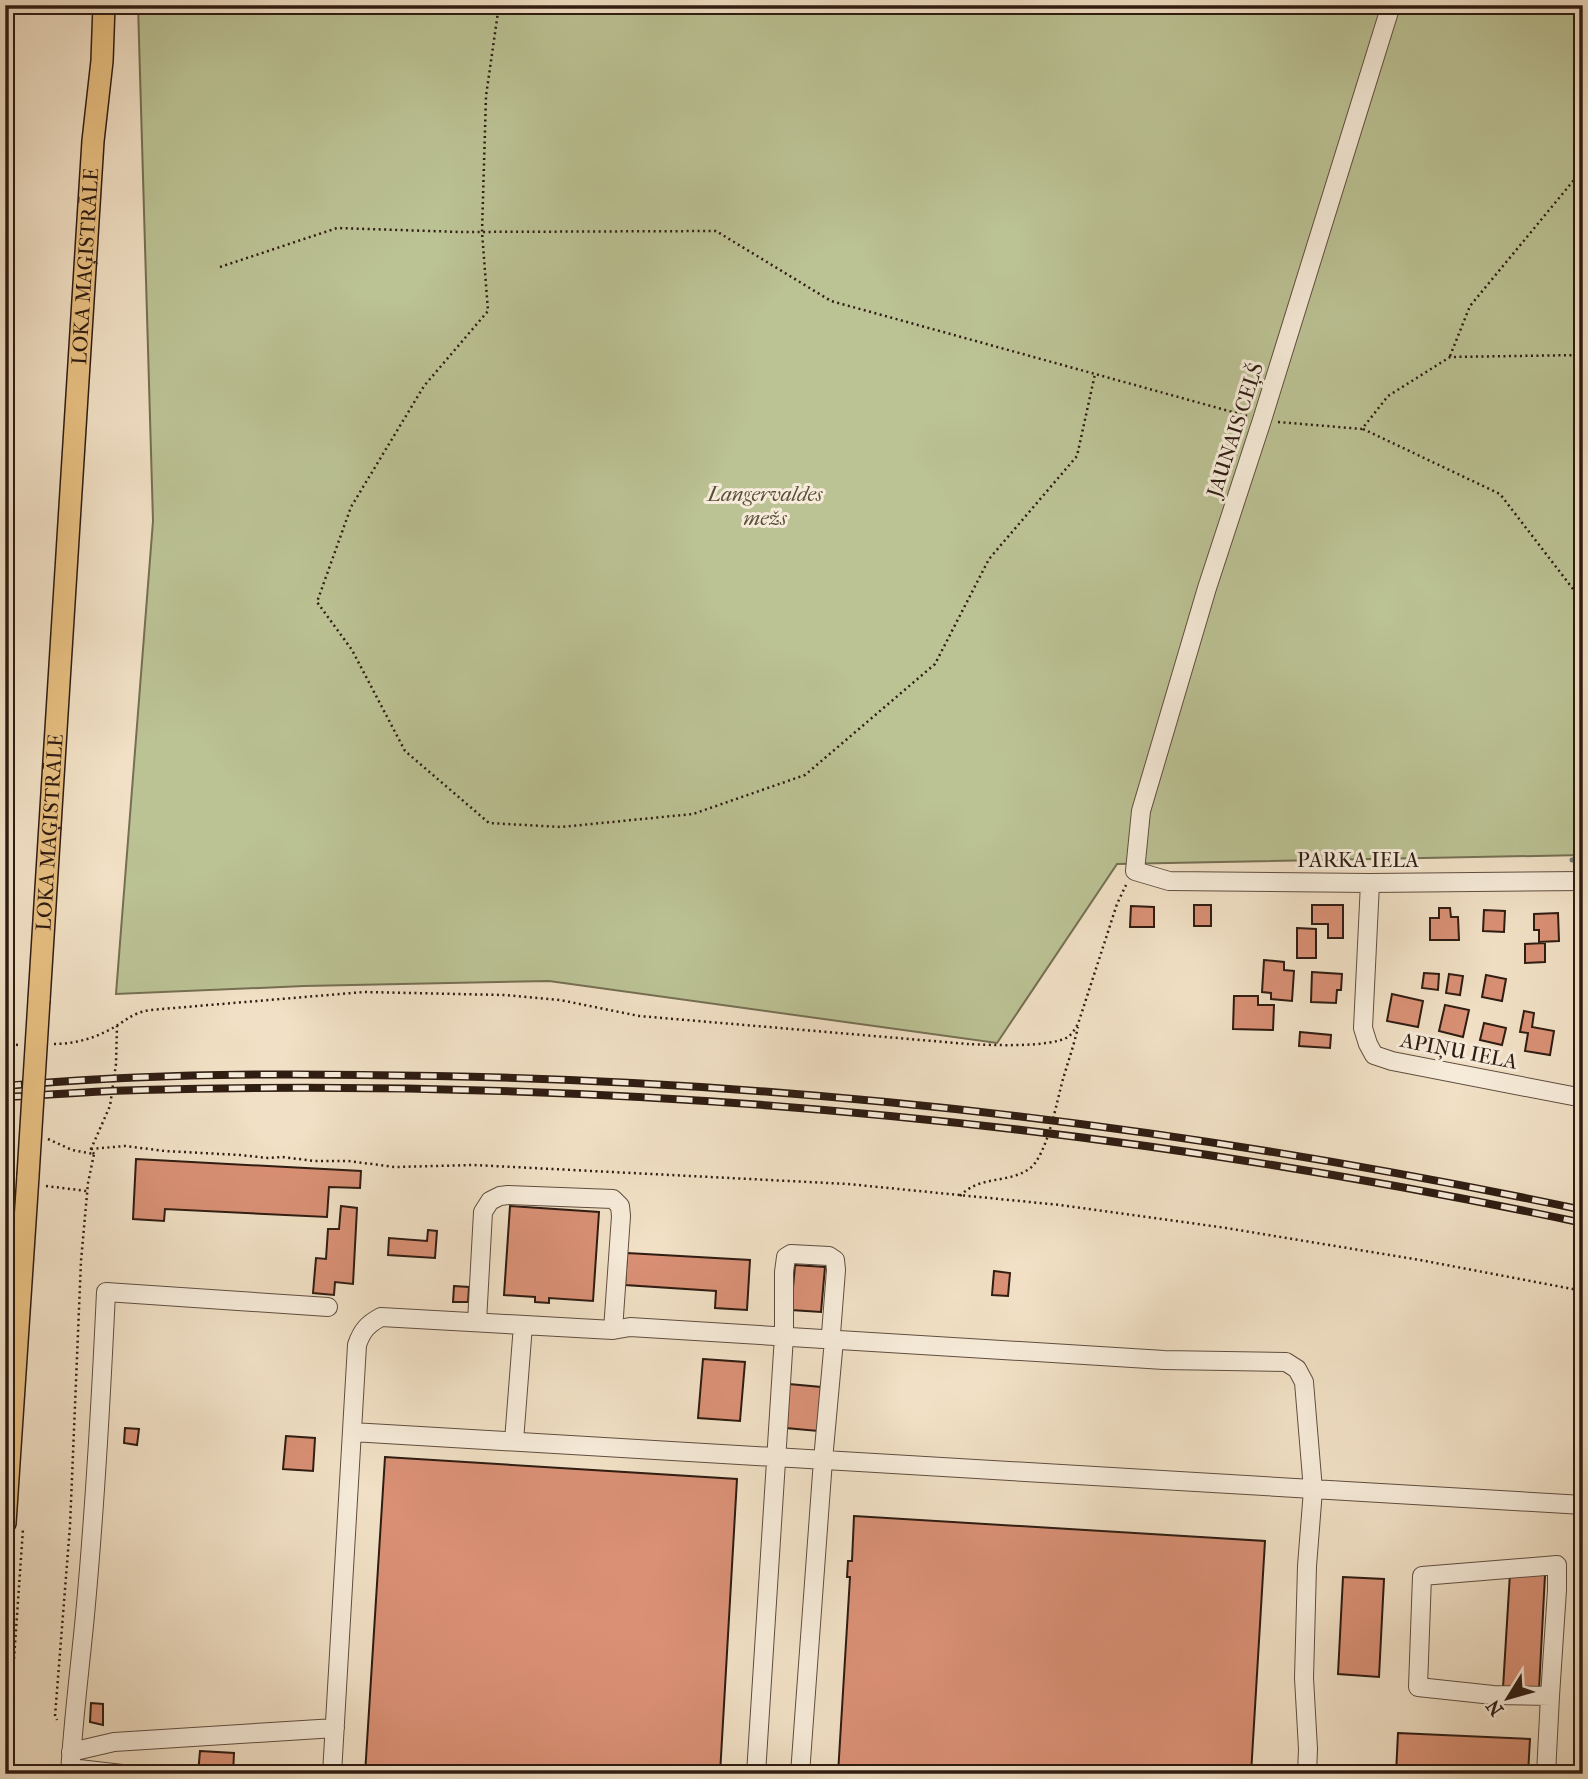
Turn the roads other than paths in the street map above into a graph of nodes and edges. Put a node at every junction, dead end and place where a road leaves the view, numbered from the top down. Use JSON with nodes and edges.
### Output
{"nodes":[{"id":1,"x":92,"y":5,"type":"edge"},
{"id":2,"x":104,"y":5,"type":"edge"},
{"id":3,"x":1391,"y":5,"type":"edge"},
{"id":4,"x":93,"y":141,"type":"junction"},
{"id":5,"x":1135,"y":871,"type":"joint"},
{"id":6,"x":1583,"y":881,"type":"edge"},
{"id":7,"x":1370,"y":883,"type":"junction"},
{"id":8,"x":1583,"y":1098,"type":"edge"},
{"id":9,"x":328,"y":1307,"type":"dead end"},
{"id":10,"x":477,"y":1322,"type":"junction"},
{"id":11,"x":523,"y":1325,"type":"junction"},
{"id":12,"x":613,"y":1330,"type":"junction"},
{"id":13,"x":783,"y":1336,"type":"junction"},
{"id":14,"x":834,"y":1340,"type":"junction"},
{"id":15,"x":352,"y":1432,"type":"junction"},
{"id":16,"x":514,"y":1441,"type":"junction"},
{"id":17,"x":775,"y":1456,"type":"junction"},
{"id":18,"x":823,"y":1460,"type":"junction"},
{"id":19,"x":1313,"y":1490,"type":"junction"},
{"id":20,"x":1583,"y":1505,"type":"edge"},
{"id":21,"x":5,"y":1524,"type":"edge"},
{"id":22,"x":1550,"y":1696,"type":"junction"},
{"id":23,"x":335,"y":1728,"type":"junction"},
{"id":24,"x":70,"y":1765,"type":"edge"},
{"id":25,"x":122,"y":1774,"type":"edge"},
{"id":26,"x":332,"y":1774,"type":"edge"},
{"id":27,"x":756,"y":1774,"type":"edge"},
{"id":28,"x":800,"y":1774,"type":"edge"},
{"id":29,"x":1307,"y":1774,"type":"edge"},
{"id":30,"x":1546,"y":1774,"type":"edge"}],
"edges":[{"from":1,"to":4,"type":"main road","name":"LOKA MAĢISTRĀLE"},
{"from":2,"to":4,"type":"main road","name":"LOKA MAĢISTRĀLE"},
{"from":3,"to":5,"type":"street","name":"JAUNAIS CEĻŠ"},
{"from":4,"to":21,"type":"main road","name":"LOKA MAĢISTRĀLE","bridge":true},
{"from":5,"to":7,"type":"street","name":"PARKA IELA"},
{"from":6,"to":7,"type":"street","name":"PARKA IELA"},
{"from":7,"to":8,"type":"street","name":"APIŅU IELA"},
{"from":9,"to":24,"type":"street"},
{"from":10,"to":11,"type":"street"},
{"from":10,"to":12,"type":"street"},
{"from":10,"to":15,"type":"street"},
{"from":11,"to":12,"type":"street"},
{"from":11,"to":16,"type":"street"},
{"from":12,"to":13,"type":"street"},
{"from":13,"to":14,"type":"street"},
{"from":13,"to":14,"type":"street"},
{"from":13,"to":17,"type":"street"},
{"from":14,"to":18,"type":"street"},
{"from":14,"to":19,"type":"street"},
{"from":15,"to":16,"type":"street"},
{"from":15,"to":23,"type":"street"},
{"from":16,"to":17,"type":"street"},
{"from":17,"to":18,"type":"street"},
{"from":17,"to":27,"type":"street"},
{"from":18,"to":19,"type":"street"},
{"from":18,"to":28,"type":"street"},
{"from":19,"to":20,"type":"street"},
{"from":19,"to":29,"type":"street"},
{"from":22,"to":22,"type":"street"},
{"from":22,"to":30,"type":"street"},
{"from":23,"to":24,"type":"street"},
{"from":23,"to":26,"type":"street"},
{"from":24,"to":25,"type":"street"}]}
